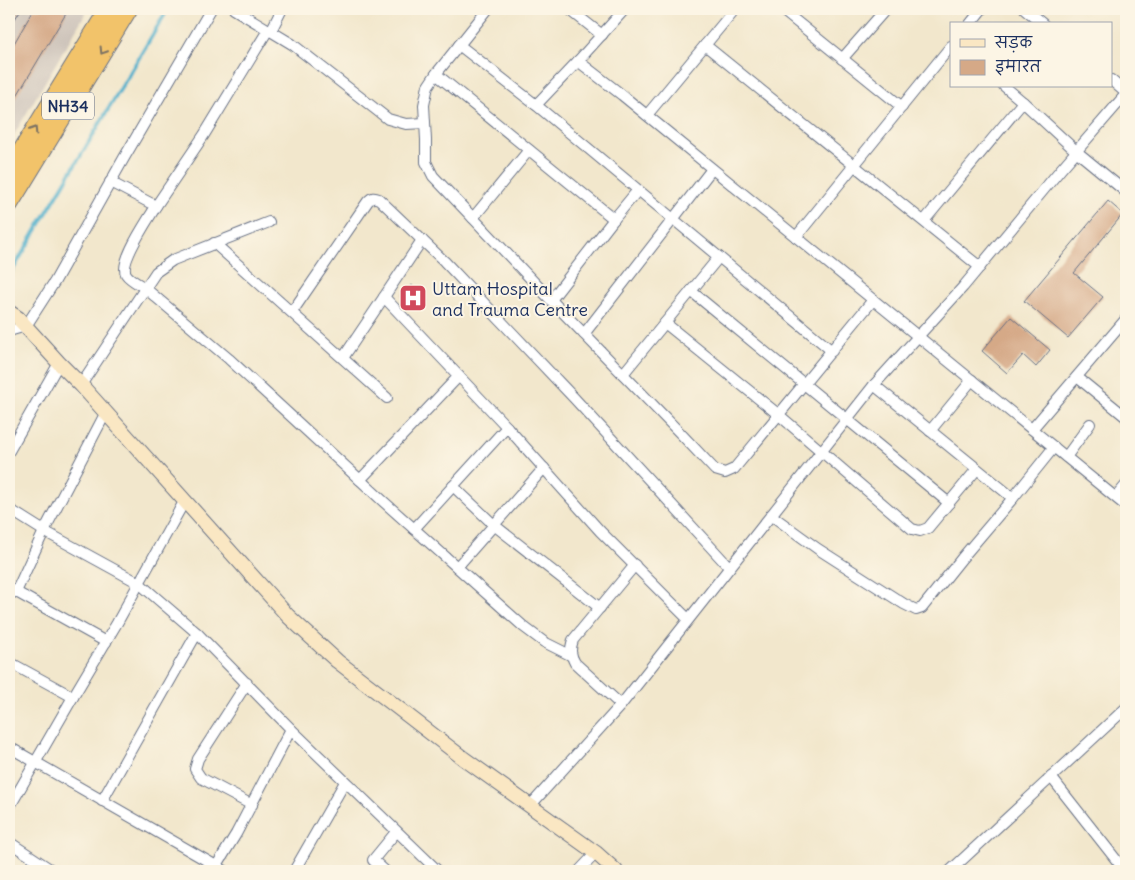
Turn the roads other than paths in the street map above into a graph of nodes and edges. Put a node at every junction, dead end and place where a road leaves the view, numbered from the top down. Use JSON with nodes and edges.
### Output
{"nodes":[{"id":1,"x":109,"y":9,"type":"edge"},
{"id":2,"x":128,"y":9,"type":"edge"},
{"id":3,"x":211,"y":9,"type":"edge"},
{"id":4,"x":234,"y":9,"type":"edge"},
{"id":5,"x":282,"y":9,"type":"edge"},
{"id":6,"x":488,"y":9,"type":"edge"},
{"id":7,"x":569,"y":9,"type":"edge"},
{"id":8,"x":624,"y":9,"type":"edge"},
{"id":9,"x":735,"y":9,"type":"edge"},
{"id":10,"x":780,"y":9,"type":"edge"},
{"id":11,"x":886,"y":9,"type":"edge"},
{"id":12,"x":982,"y":9,"type":"edge"},
{"id":13,"x":1026,"y":9,"type":"edge"},
{"id":14,"x":972,"y":22,"type":"edge"},
{"id":15,"x":1042,"y":22,"type":"edge"},
{"id":16,"x":270,"y":30,"type":"junction"},
{"id":17,"x":602,"y":34,"type":"junction"},
{"id":18,"x":459,"y":45,"type":"junction"},
{"id":19,"x":705,"y":45,"type":"junction"},
{"id":20,"x":950,"y":47,"type":"edge"},
{"id":21,"x":842,"y":59,"type":"junction"},
{"id":22,"x":578,"y":61,"type":"junction"},
{"id":23,"x":436,"y":74,"type":"junction"},
{"id":24,"x":1112,"y":81,"type":"edge"},
{"id":25,"x":1006,"y":88,"type":"edge"},
{"id":26,"x":1126,"y":93,"type":"edge"},
{"id":27,"x":1023,"y":102,"type":"junction"},
{"id":28,"x":536,"y":105,"type":"junction"},
{"id":29,"x":902,"y":107,"type":"junction"},
{"id":30,"x":647,"y":115,"type":"junction"},
{"id":31,"x":425,"y":123,"type":"junction"},
{"id":32,"x":529,"y":150,"type":"junction"},
{"id":33,"x":1076,"y":151,"type":"junction"},
{"id":34,"x":855,"y":165,"type":"junction"},
{"id":35,"x":712,"y":169,"type":"junction"},
{"id":36,"x":9,"y":172,"type":"edge"},
{"id":37,"x":110,"y":182,"type":"junction"},
{"id":38,"x":638,"y":190,"type":"junction"},
{"id":39,"x":1126,"y":192,"type":"edge"},
{"id":40,"x":9,"y":204,"type":"edge"},
{"id":41,"x":156,"y":206,"type":"junction"},
{"id":42,"x":473,"y":218,"type":"junction"},
{"id":43,"x":614,"y":219,"type":"junction"},
{"id":44,"x":673,"y":219,"type":"junction"},
{"id":45,"x":924,"y":221,"type":"junction"},
{"id":46,"x":269,"y":222,"type":"dead end"},
{"id":47,"x":796,"y":237,"type":"junction"},
{"id":48,"x":422,"y":240,"type":"junction"},
{"id":49,"x":214,"y":243,"type":"junction"},
{"id":50,"x":720,"y":257,"type":"junction"},
{"id":51,"x":980,"y":267,"type":"junction"},
{"id":52,"x":146,"y":288,"type":"junction"},
{"id":53,"x":691,"y":291,"type":"junction"},
{"id":54,"x":384,"y":297,"type":"junction"},
{"id":55,"x":551,"y":300,"type":"junction"},
{"id":56,"x":873,"y":300,"type":"junction"},
{"id":57,"x":292,"y":312,"type":"junction"},
{"id":58,"x":18,"y":319,"type":"edge"},
{"id":59,"x":1126,"y":319,"type":"edge"},
{"id":60,"x":665,"y":323,"type":"junction"},
{"id":61,"x":9,"y":331,"type":"edge"},
{"id":62,"x":584,"y":334,"type":"junction"},
{"id":63,"x":918,"y":336,"type":"junction"},
{"id":64,"x":832,"y":351,"type":"junction"},
{"id":65,"x":343,"y":358,"type":"junction"},
{"id":66,"x":59,"y":363,"type":"junction"},
{"id":67,"x":623,"y":374,"type":"junction"},
{"id":68,"x":459,"y":376,"type":"junction"},
{"id":69,"x":1076,"y":376,"type":"junction"},
{"id":70,"x":972,"y":380,"type":"junction"},
{"id":71,"x":805,"y":384,"type":"junction"},
{"id":72,"x":81,"y":385,"type":"junction"},
{"id":73,"x":874,"y":385,"type":"junction"},
{"id":74,"x":387,"y":398,"type":"dead end"},
{"id":75,"x":106,"y":412,"type":"junction"},
{"id":76,"x":1125,"y":413,"type":"edge"},
{"id":77,"x":779,"y":415,"type":"junction"},
{"id":78,"x":848,"y":419,"type":"junction"},
{"id":79,"x":1090,"y":424,"type":"dead end"},
{"id":80,"x":507,"y":427,"type":"junction"},
{"id":81,"x":1032,"y":429,"type":"junction"},
{"id":82,"x":930,"y":431,"type":"junction"},
{"id":83,"x":1054,"y":447,"type":"junction"},
{"id":84,"x":9,"y":451,"type":"edge"},
{"id":85,"x":822,"y":451,"type":"junction"},
{"id":86,"x":1066,"y":457,"type":"junction"},
{"id":87,"x":544,"y":468,"type":"junction"},
{"id":88,"x":976,"y":469,"type":"junction"},
{"id":89,"x":360,"y":480,"type":"junction"},
{"id":90,"x":1126,"y":485,"type":"edge"},
{"id":91,"x":453,"y":486,"type":"junction"},
{"id":92,"x":1116,"y":497,"type":"junction"},
{"id":93,"x":1013,"y":498,"type":"junction"},
{"id":94,"x":185,"y":500,"type":"junction"},
{"id":95,"x":949,"y":503,"type":"junction"},
{"id":96,"x":1126,"y":506,"type":"edge"},
{"id":97,"x":9,"y":509,"type":"edge"},
{"id":98,"x":771,"y":515,"type":"junction"},
{"id":99,"x":494,"y":525,"type":"junction"},
{"id":100,"x":414,"y":529,"type":"junction"},
{"id":101,"x":44,"y":531,"type":"junction"},
{"id":102,"x":634,"y":565,"type":"junction"},
{"id":103,"x":457,"y":566,"type":"junction"},
{"id":104,"x":729,"y":567,"type":"junction"},
{"id":105,"x":139,"y":583,"type":"junction"},
{"id":106,"x":12,"y":590,"type":"edge"},
{"id":107,"x":600,"y":608,"type":"junction"},
{"id":108,"x":688,"y":619,"type":"junction"},
{"id":109,"x":197,"y":633,"type":"junction"},
{"id":110,"x":106,"y":642,"type":"junction"},
{"id":111,"x":570,"y":655,"type":"junction"},
{"id":112,"x":9,"y":662,"type":"edge"},
{"id":113,"x":247,"y":684,"type":"junction"},
{"id":114,"x":73,"y":697,"type":"junction"},
{"id":115,"x":620,"y":705,"type":"junction"},
{"id":116,"x":1126,"y":708,"type":"edge"},
{"id":117,"x":291,"y":729,"type":"junction"},
{"id":118,"x":9,"y":747,"type":"edge"},
{"id":119,"x":35,"y":763,"type":"junction"},
{"id":120,"x":1051,"y":777,"type":"junction"},
{"id":121,"x":345,"y":782,"type":"junction"},
{"id":122,"x":102,"y":801,"type":"junction"},
{"id":123,"x":252,"y":805,"type":"junction"},
{"id":124,"x":530,"y":806,"type":"junction"},
{"id":125,"x":9,"y":808,"type":"edge"},
{"id":126,"x":396,"y":832,"type":"junction"},
{"id":127,"x":9,"y":842,"type":"edge"},
{"id":128,"x":596,"y":853,"type":"junction"},
{"id":129,"x":218,"y":870,"type":"edge"},
{"id":130,"x":53,"y":871,"type":"edge"},
{"id":131,"x":294,"y":871,"type":"edge"},
{"id":132,"x":385,"y":871,"type":"edge"},
{"id":133,"x":438,"y":871,"type":"edge"},
{"id":134,"x":580,"y":871,"type":"edge"},
{"id":135,"x":616,"y":871,"type":"edge"},
{"id":136,"x":950,"y":871,"type":"edge"},
{"id":137,"x":1125,"y":871,"type":"edge"}],
"edges":[{"from":36,"to":1,"type":"highway","number":"NH34","one_way":true},
{"from":2,"to":40,"type":"highway","number":"NH34","one_way":true},
{"from":3,"to":37,"type":"street"},
{"from":4,"to":16,"type":"street"},
{"from":5,"to":16,"type":"street"},
{"from":6,"to":18,"type":"street"},
{"from":7,"to":17,"type":"street"},
{"from":8,"to":17,"type":"street"},
{"from":9,"to":19,"type":"street"},
{"from":10,"to":21,"type":"street"},
{"from":11,"to":21,"type":"street"},
{"from":12,"to":14,"type":"street"},
{"from":13,"to":15,"type":"street"},
{"from":16,"to":31,"type":"street"},
{"from":16,"to":41,"type":"street"},
{"from":17,"to":22,"type":"street"},
{"from":18,"to":23,"type":"street"},
{"from":18,"to":28,"type":"street"},
{"from":19,"to":30,"type":"street"},
{"from":19,"to":34,"type":"street"},
{"from":20,"to":29,"type":"street"},
{"from":21,"to":29,"type":"street"},
{"from":22,"to":28,"type":"street"},
{"from":22,"to":30,"type":"street"},
{"from":23,"to":31,"type":"street"},
{"from":23,"to":32,"type":"street"},
{"from":24,"to":26,"type":"street"},
{"from":25,"to":27,"type":"street"},
{"from":26,"to":33,"type":"street"},
{"from":27,"to":33,"type":"street"},
{"from":27,"to":45,"type":"street"},
{"from":28,"to":38,"type":"street"},
{"from":29,"to":34,"type":"street"},
{"from":30,"to":35,"type":"street"},
{"from":31,"to":42,"type":"street"},
{"from":32,"to":42,"type":"street"},
{"from":32,"to":43,"type":"street"},
{"from":33,"to":39,"type":"street"},
{"from":33,"to":51,"type":"street"},
{"from":34,"to":45,"type":"street"},
{"from":34,"to":47,"type":"street"},
{"from":35,"to":44,"type":"street"},
{"from":35,"to":47,"type":"street"},
{"from":37,"to":41,"type":"street"},
{"from":37,"to":58,"type":"street"},
{"from":38,"to":43,"type":"street"},
{"from":38,"to":44,"type":"street"},
{"from":41,"to":52,"type":"street"},
{"from":42,"to":55,"type":"street"},
{"from":43,"to":55,"type":"street"},
{"from":44,"to":50,"type":"street"},
{"from":44,"to":62,"type":"street"},
{"from":45,"to":51,"type":"street"},
{"from":46,"to":49,"type":"street"},
{"from":47,"to":56,"type":"street"},
{"from":48,"to":54,"type":"street"},
{"from":48,"to":57,"type":"street"},
{"from":48,"to":104,"type":"street"},
{"from":49,"to":52,"type":"street"},
{"from":49,"to":57,"type":"street"},
{"from":50,"to":53,"type":"street"},
{"from":50,"to":64,"type":"street"},
{"from":51,"to":63,"type":"street"},
{"from":52,"to":72,"type":"street"},
{"from":52,"to":89,"type":"street"},
{"from":53,"to":60,"type":"street"},
{"from":53,"to":71,"type":"street"},
{"from":54,"to":65,"type":"street"},
{"from":54,"to":68,"type":"street"},
{"from":55,"to":62,"type":"street"},
{"from":56,"to":63,"type":"street"},
{"from":56,"to":64,"type":"street"},
{"from":57,"to":65,"type":"street"},
{"from":58,"to":61,"type":"street"},
{"from":58,"to":66,"type":"street"},
{"from":59,"to":69,"type":"street"},
{"from":60,"to":67,"type":"street"},
{"from":60,"to":77,"type":"street"},
{"from":62,"to":67,"type":"street"},
{"from":63,"to":70,"type":"street"},
{"from":63,"to":73,"type":"street"},
{"from":64,"to":71,"type":"street"},
{"from":65,"to":74,"type":"street"},
{"from":66,"to":72,"type":"street"},
{"from":66,"to":84,"type":"street"},
{"from":67,"to":77,"type":"street"},
{"from":68,"to":80,"type":"street"},
{"from":68,"to":89,"type":"street"},
{"from":69,"to":76,"type":"street"},
{"from":69,"to":81,"type":"street"},
{"from":70,"to":81,"type":"street"},
{"from":70,"to":82,"type":"street"},
{"from":71,"to":77,"type":"street"},
{"from":71,"to":78,"type":"street"},
{"from":72,"to":75,"type":"street"},
{"from":73,"to":78,"type":"street"},
{"from":73,"to":82,"type":"street"},
{"from":75,"to":94,"type":"street"},
{"from":75,"to":101,"type":"street"},
{"from":77,"to":85,"type":"street"},
{"from":78,"to":85,"type":"street"},
{"from":78,"to":95,"type":"street"},
{"from":79,"to":86,"type":"street"},
{"from":80,"to":87,"type":"street"},
{"from":80,"to":91,"type":"street"},
{"from":81,"to":83,"type":"street"},
{"from":82,"to":88,"type":"street"},
{"from":83,"to":86,"type":"street"},
{"from":83,"to":93,"type":"street"},
{"from":85,"to":95,"type":"street"},
{"from":85,"to":98,"type":"street"},
{"from":86,"to":92,"type":"street"},
{"from":87,"to":99,"type":"street"},
{"from":87,"to":102,"type":"street"},
{"from":88,"to":93,"type":"street"},
{"from":88,"to":95,"type":"street"},
{"from":89,"to":100,"type":"street"},
{"from":90,"to":92,"type":"street"},
{"from":91,"to":99,"type":"street"},
{"from":91,"to":100,"type":"street"},
{"from":92,"to":96,"type":"street"},
{"from":93,"to":98,"type":"street"},
{"from":94,"to":105,"type":"street"},
{"from":94,"to":124,"type":"street"},
{"from":97,"to":101,"type":"street"},
{"from":98,"to":104,"type":"street"},
{"from":99,"to":103,"type":"street"},
{"from":99,"to":107,"type":"street"},
{"from":100,"to":103,"type":"street"},
{"from":101,"to":105,"type":"street"},
{"from":101,"to":106,"type":"street"},
{"from":102,"to":107,"type":"street"},
{"from":102,"to":108,"type":"street"},
{"from":103,"to":111,"type":"street"},
{"from":104,"to":108,"type":"street"},
{"from":105,"to":109,"type":"street"},
{"from":105,"to":110,"type":"street"},
{"from":106,"to":110,"type":"street"},
{"from":107,"to":111,"type":"street"},
{"from":108,"to":115,"type":"street"},
{"from":109,"to":113,"type":"street"},
{"from":109,"to":122,"type":"street"},
{"from":110,"to":114,"type":"street"},
{"from":111,"to":115,"type":"street"},
{"from":112,"to":114,"type":"street"},
{"from":113,"to":117,"type":"street"},
{"from":113,"to":123,"type":"street"},
{"from":114,"to":119,"type":"street"},
{"from":115,"to":124,"type":"street"},
{"from":116,"to":120,"type":"street"},
{"from":117,"to":121,"type":"street"},
{"from":117,"to":123,"type":"street"},
{"from":118,"to":119,"type":"street"},
{"from":119,"to":122,"type":"street"},
{"from":119,"to":125,"type":"street"},
{"from":120,"to":136,"type":"street"},
{"from":120,"to":137,"type":"street"},
{"from":121,"to":126,"type":"street"},
{"from":121,"to":131,"type":"street"},
{"from":122,"to":129,"type":"street"},
{"from":123,"to":129,"type":"street"},
{"from":124,"to":128,"type":"street"},
{"from":126,"to":132,"type":"street"},
{"from":126,"to":133,"type":"street"},
{"from":127,"to":130,"type":"street"},
{"from":128,"to":134,"type":"street"},
{"from":128,"to":135,"type":"street"}]}
